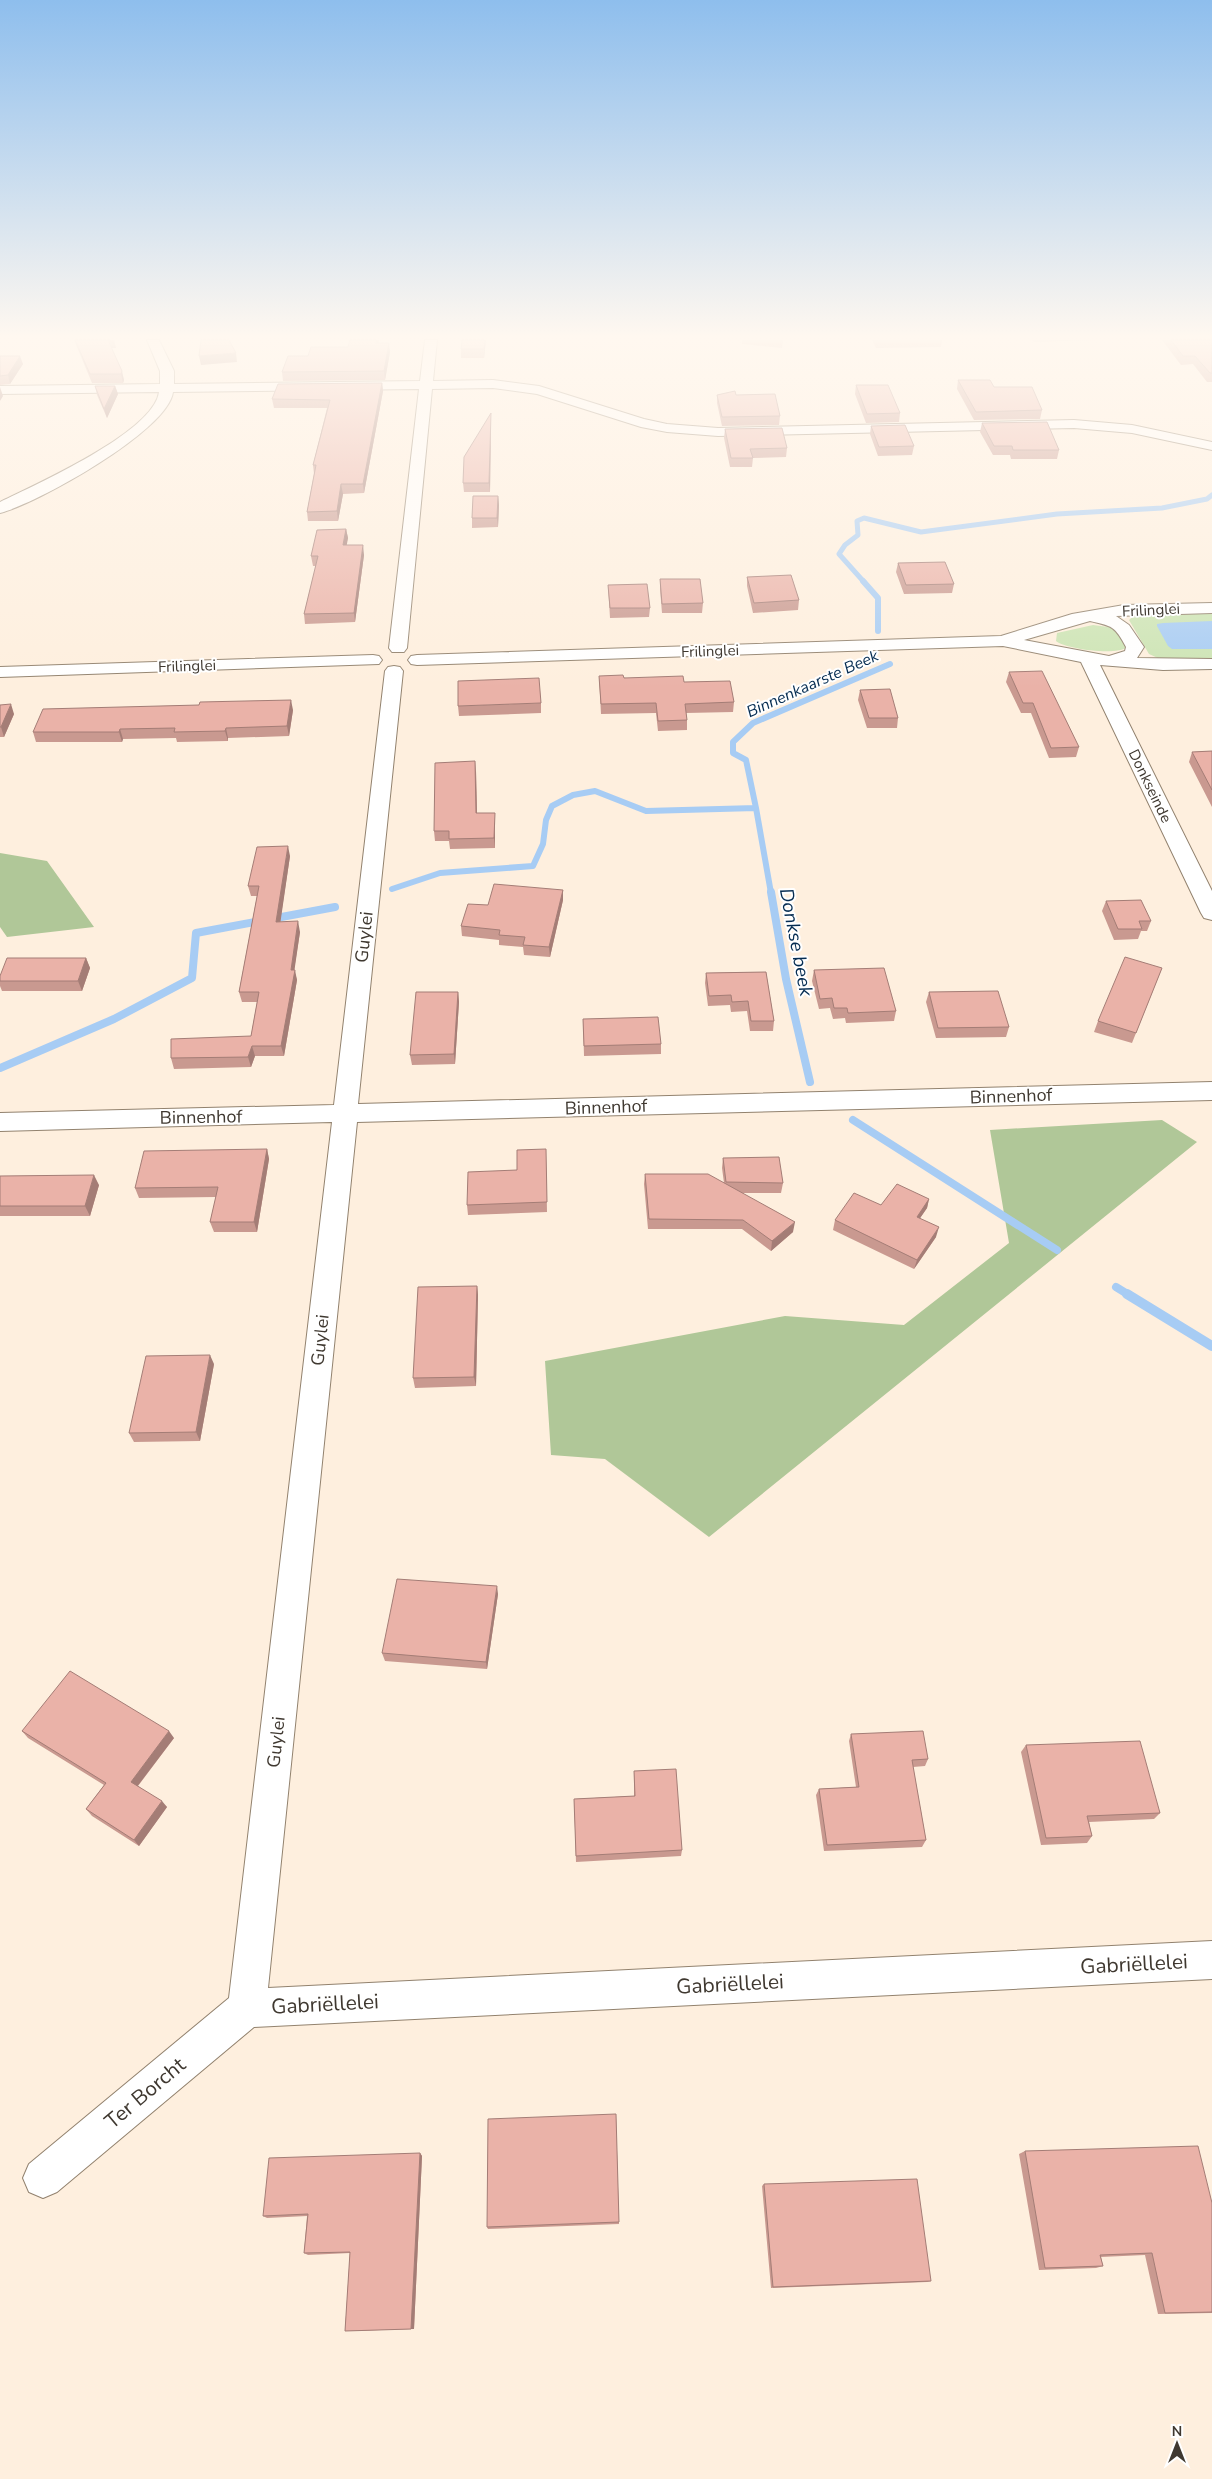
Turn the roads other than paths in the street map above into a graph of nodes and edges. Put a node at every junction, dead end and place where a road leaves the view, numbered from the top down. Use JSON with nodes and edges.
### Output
{"nodes":[{"id":1,"x":102,"y":456,"type":"edge"},
{"id":2,"x":418,"y":456,"type":"edge"},
{"id":3,"x":0,"y":508,"type":"edge"},
{"id":4,"x":1212,"y":608,"type":"edge"},
{"id":5,"x":1090,"y":616,"type":"junction"},
{"id":6,"x":1003,"y":641,"type":"junction"},
{"id":7,"x":1088,"y":658,"type":"junction"},
{"id":8,"x":396,"y":660,"type":"junction"},
{"id":9,"x":1110,"y":662,"type":"junction"},
{"id":10,"x":1212,"y":664,"type":"edge"},
{"id":11,"x":0,"y":672,"type":"edge"},
{"id":12,"x":1212,"y":913,"type":"edge"},
{"id":13,"x":1212,"y":1091,"type":"edge"},
{"id":14,"x":344,"y":1114,"type":"junction"},
{"id":15,"x":0,"y":1122,"type":"edge"},
{"id":16,"x":1212,"y":1960,"type":"edge"},
{"id":17,"x":248,"y":2008,"type":"junction"},
{"id":18,"x":43,"y":2178,"type":"dead end"}],
"edges":[{"from":1,"to":3,"type":"street"},
{"from":2,"to":8,"type":"street","name":"Guylei"},
{"from":4,"to":5,"type":"street","name":"Frilinglei"},
{"from":5,"to":6,"type":"street","name":"Frilinglei"},
{"from":5,"to":9,"type":"street","name":"Frilinglei"},
{"from":6,"to":7,"type":"street","name":"Frilinglei"},
{"from":6,"to":8,"type":"street","name":"Frilinglei"},
{"from":7,"to":9,"type":"street","name":"Frilinglei"},
{"from":7,"to":12,"type":"street","name":"Donkseinde"},
{"from":8,"to":11,"type":"street","name":"Frilinglei"},
{"from":8,"to":14,"type":"street","name":"Guylei"},
{"from":9,"to":10,"type":"street","name":"Frilinglei"},
{"from":13,"to":14,"type":"street","name":"Binnenhof"},
{"from":14,"to":15,"type":"street","name":"Binnenhof"},
{"from":14,"to":17,"type":"street","name":"Guylei"},
{"from":16,"to":17,"type":"street","name":"Gabriëllelei"},
{"from":17,"to":18,"type":"street","name":"Ter Borcht"}]}
